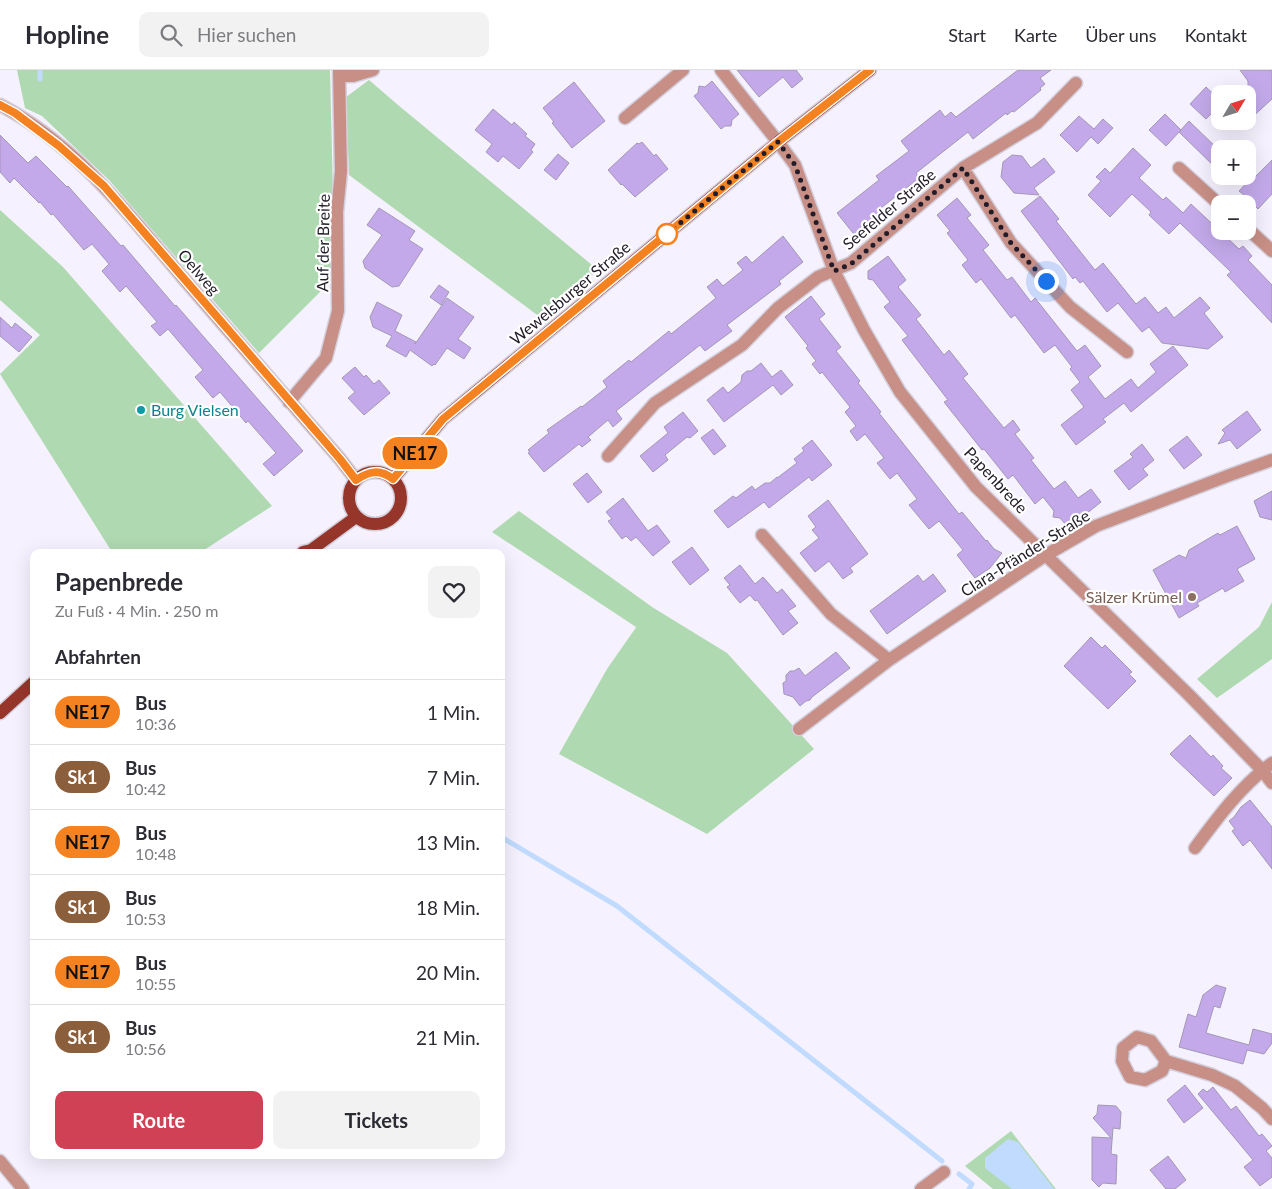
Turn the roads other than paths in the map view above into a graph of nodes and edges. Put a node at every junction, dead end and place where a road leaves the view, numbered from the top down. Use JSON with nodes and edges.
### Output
{"nodes":[{"id":1,"x":373,"y":70,"type":"edge"},
{"id":2,"x":684,"y":70,"type":"edge"},
{"id":3,"x":721,"y":70,"type":"edge"},
{"id":4,"x":870,"y":70,"type":"edge"},
{"id":5,"x":339,"y":73,"type":"edge"},
{"id":6,"x":1076,"y":83,"type":"dead end"},
{"id":7,"x":0,"y":105,"type":"edge"},
{"id":8,"x":625,"y":118,"type":"dead end"},
{"id":9,"x":778,"y":142,"type":"junction"},
{"id":10,"x":963,"y":168,"type":"junction"},
{"id":11,"x":1179,"y":168,"type":"dead end"},
{"id":12,"x":1211,"y":197,"type":"edge"},
{"id":13,"x":1256,"y":236,"type":"edge"},
{"id":14,"x":1272,"y":251,"type":"edge"},
{"id":15,"x":834,"y":271,"type":"junction"},
{"id":16,"x":1127,"y":352,"type":"dead end"},
{"id":17,"x":289,"y":402,"type":"junction"},
{"id":18,"x":608,"y":456,"type":"dead end"},
{"id":19,"x":1272,"y":460,"type":"edge"},
{"id":20,"x":393,"y":479,"type":"junction"},
{"id":21,"x":356,"y":480,"type":"junction"},
{"id":22,"x":356,"y":516,"type":"junction"},
{"id":23,"x":762,"y":535,"type":"dead end"},
{"id":24,"x":312,"y":549,"type":"edge"},
{"id":25,"x":1046,"y":555,"type":"junction"},
{"id":26,"x":889,"y":660,"type":"junction"},
{"id":27,"x":30,"y":686,"type":"edge"},
{"id":28,"x":0,"y":713,"type":"edge"},
{"id":29,"x":799,"y":729,"type":"dead end"},
{"id":30,"x":1267,"y":766,"type":"edge"},
{"id":31,"x":1272,"y":783,"type":"edge"},
{"id":32,"x":1195,"y":848,"type":"dead end"},
{"id":33,"x":1166,"y":1061,"type":"dead end"},
{"id":34,"x":1272,"y":1120,"type":"edge"},
{"id":35,"x":0,"y":1161,"type":"edge"},
{"id":36,"x":944,"y":1172,"type":"dead end"},
{"id":37,"x":23,"y":1189,"type":"edge"},
{"id":38,"x":921,"y":1189,"type":"edge"}],
"edges":[{"from":1,"to":5,"type":"street"},
{"from":2,"to":8,"type":"street"},
{"from":3,"to":9,"type":"street"},
{"from":4,"to":9,"type":"main road","name":"Wewelsburger Straße"},
{"from":5,"to":17,"type":"street","name":"Auf der Breite"},
{"from":6,"to":10,"type":"street","name":"Seefelder Straße"},
{"from":7,"to":17,"type":"street","name":"Oelweg"},
{"from":9,"to":15,"type":"street","name":"Papenbrede"},
{"from":9,"to":20,"type":"main road","name":"Wewelsburger Straße"},
{"from":10,"to":15,"type":"street","name":"Seefelder Straße"},
{"from":10,"to":16,"type":"street"},
{"from":11,"to":12,"type":"street"},
{"from":13,"to":14,"type":"street"},
{"from":15,"to":18,"type":"street","name":"Seefelder Straße"},
{"from":15,"to":25,"type":"street","name":"Papenbrede"},
{"from":17,"to":21,"type":"street","name":"Oelweg"},
{"from":19,"to":25,"type":"street","name":"Clara-Pfänder-Straße"},
{"from":20,"to":21,"type":"main road"},
{"from":20,"to":22,"type":"main road"},
{"from":21,"to":22,"type":"main road"},
{"from":22,"to":24,"type":"main road"},
{"from":23,"to":26,"type":"street"},
{"from":25,"to":26,"type":"street","name":"Clara-Pfänder-Straße"},
{"from":25,"to":30,"type":"street","name":"Papenbrede"},
{"from":26,"to":29,"type":"street","name":"Clara-Pfänder-Straße"},
{"from":27,"to":28,"type":"main road"},
{"from":30,"to":31,"type":"street","name":"Papenbrede"},
{"from":30,"to":32,"type":"street"},
{"from":33,"to":34,"type":"street"},
{"from":35,"to":37,"type":"street"},
{"from":36,"to":38,"type":"street"}]}
